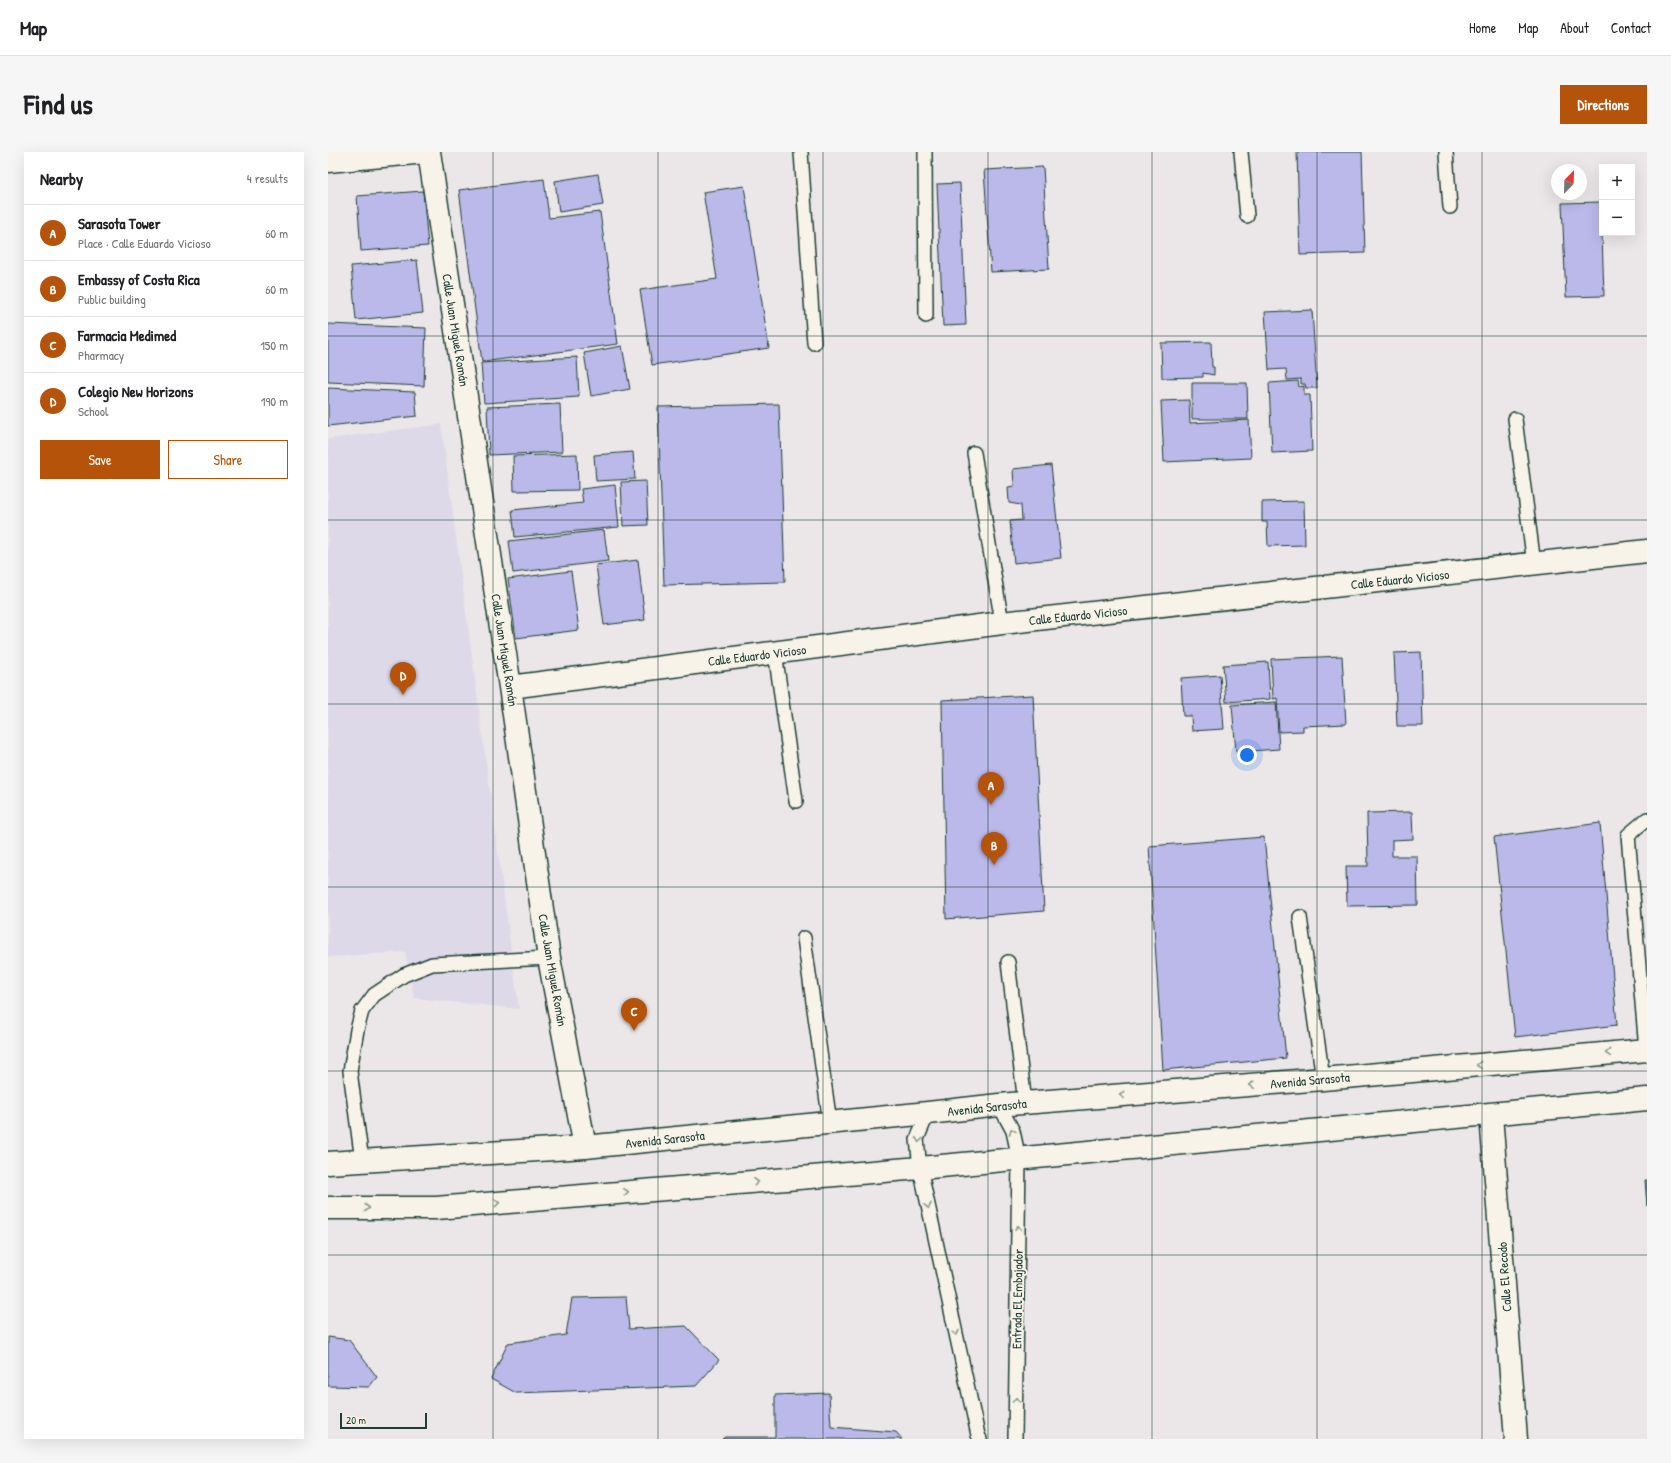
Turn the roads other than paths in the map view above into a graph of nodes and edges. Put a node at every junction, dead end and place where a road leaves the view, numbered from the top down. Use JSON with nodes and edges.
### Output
{"nodes":[{"id":1,"x":426,"y":152,"type":"edge"},
{"id":2,"x":429,"y":152,"type":"edge"},
{"id":3,"x":800,"y":152,"type":"edge"},
{"id":4,"x":925,"y":152,"type":"edge"},
{"id":5,"x":1241,"y":152,"type":"edge"},
{"id":6,"x":1446,"y":152,"type":"edge"},
{"id":7,"x":328,"y":161,"type":"edge"},
{"id":8,"x":1450,"y":207,"type":"dead end"},
{"id":9,"x":1247,"y":216,"type":"dead end"},
{"id":10,"x":926,"y":316,"type":"dead end"},
{"id":11,"x":814,"y":344,"type":"dead end"},
{"id":12,"x":1515,"y":419,"type":"dead end"},
{"id":13,"x":974,"y":453,"type":"dead end"},
{"id":14,"x":1647,"y":551,"type":"edge"},
{"id":15,"x":1534,"y":564,"type":"junction"},
{"id":16,"x":1002,"y":623,"type":"junction"},
{"id":17,"x":775,"y":652,"type":"junction"},
{"id":18,"x":510,"y":687,"type":"junction"},
{"id":19,"x":796,"y":801,"type":"dead end"},
{"id":20,"x":1647,"y":819,"type":"edge"},
{"id":21,"x":1300,"y":917,"type":"dead end"},
{"id":22,"x":804,"y":938,"type":"dead end"},
{"id":23,"x":549,"y":958,"type":"junction"},
{"id":24,"x":1008,"y":962,"type":"dead end"},
{"id":25,"x":1647,"y":1050,"type":"edge"},
{"id":26,"x":1323,"y":1079,"type":"junction"},
{"id":27,"x":1647,"y":1100,"type":"edge"},
{"id":28,"x":1025,"y":1103,"type":"junction"},
{"id":29,"x":999,"y":1105,"type":"junction"},
{"id":30,"x":928,"y":1114,"type":"junction"},
{"id":31,"x":1491,"y":1115,"type":"junction"},
{"id":32,"x":830,"y":1123,"type":"junction"},
{"id":33,"x":585,"y":1147,"type":"junction"},
{"id":34,"x":1019,"y":1159,"type":"junction"},
{"id":35,"x":362,"y":1162,"type":"junction"},
{"id":36,"x":328,"y":1164,"type":"edge"},
{"id":37,"x":920,"y":1168,"type":"junction"},
{"id":38,"x":328,"y":1208,"type":"edge"},
{"id":39,"x":980,"y":1439,"type":"edge"},
{"id":40,"x":1015,"y":1439,"type":"edge"},
{"id":41,"x":1516,"y":1439,"type":"edge"}],
"edges":[{"from":1,"to":7,"type":"main road"},
{"from":2,"to":18,"type":"main road","name":"Calle Juan Miguel Román"},
{"from":3,"to":11,"type":"lane"},
{"from":4,"to":10,"type":"lane"},
{"from":5,"to":9,"type":"lane"},
{"from":6,"to":8,"type":"lane"},
{"from":12,"to":15,"type":"lane"},
{"from":13,"to":16,"type":"lane"},
{"from":14,"to":15,"type":"main road","name":"Calle Eduardo Vicioso"},
{"from":15,"to":16,"type":"main road","name":"Calle Eduardo Vicioso"},
{"from":16,"to":17,"type":"main road","name":"Calle Eduardo Vicioso"},
{"from":17,"to":18,"type":"main road","name":"Calle Eduardo Vicioso"},
{"from":17,"to":19,"type":"lane"},
{"from":18,"to":23,"type":"main road","name":"Calle Juan Miguel Román"},
{"from":20,"to":25,"type":"lane"},
{"from":21,"to":26,"type":"lane"},
{"from":22,"to":32,"type":"lane"},
{"from":23,"to":33,"type":"main road","name":"Calle Juan Miguel Román"},
{"from":23,"to":35,"type":"lane"},
{"from":24,"to":28,"type":"lane"},
{"from":25,"to":26,"type":"main road","name":"Avenida Sarasota","one_way":true},
{"from":26,"to":28,"type":"main road","name":"Avenida Sarasota","one_way":true},
{"from":27,"to":31,"type":"main road"},
{"from":28,"to":29,"type":"main road","name":"Avenida Sarasota"},
{"from":29,"to":30,"type":"main road","name":"Avenida Sarasota"},
{"from":34,"to":29,"type":"lane","name":"Entrada El Embajador","one_way":true},
{"from":30,"to":32,"type":"main road","name":"Avenida Sarasota"},
{"from":30,"to":37,"type":"lane","one_way":true},
{"from":31,"to":34,"type":"main road"},
{"from":31,"to":41,"type":"main road","name":"Calle El Recodo"},
{"from":32,"to":33,"type":"main road","name":"Avenida Sarasota"},
{"from":33,"to":35,"type":"main road","name":"Avenida Sarasota"},
{"from":34,"to":37,"type":"main road"},
{"from":40,"to":34,"type":"lane","name":"Entrada El Embajador","one_way":true},
{"from":35,"to":36,"type":"main road","name":"Avenida Sarasota"},
{"from":38,"to":37,"type":"main road","one_way":true},
{"from":37,"to":39,"type":"lane","one_way":true}]}
